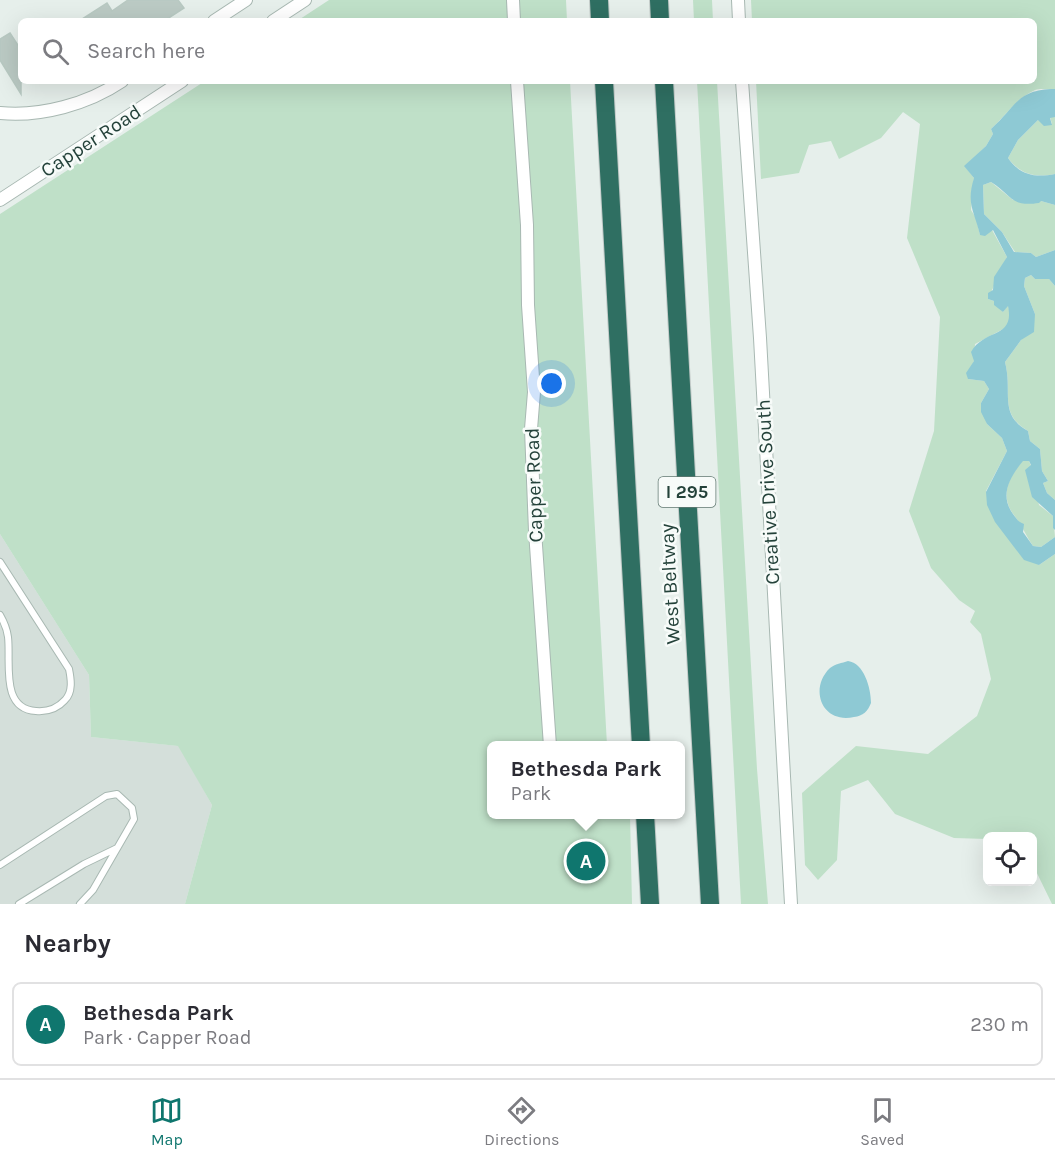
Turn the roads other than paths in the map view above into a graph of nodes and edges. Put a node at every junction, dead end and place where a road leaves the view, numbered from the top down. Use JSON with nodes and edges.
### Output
{"nodes":[{"id":1,"x":246,"y":0,"type":"edge"},
{"id":2,"x":305,"y":0,"type":"edge"},
{"id":3,"x":513,"y":0,"type":"edge"},
{"id":4,"x":599,"y":0,"type":"edge"},
{"id":5,"x":659,"y":0,"type":"edge"},
{"id":6,"x":738,"y":0,"type":"edge"},
{"id":7,"x":219,"y":18,"type":"edge"},
{"id":8,"x":278,"y":18,"type":"edge"},
{"id":9,"x":514,"y":18,"type":"edge"},
{"id":10,"x":600,"y":18,"type":"edge"},
{"id":11,"x":660,"y":18,"type":"edge"},
{"id":12,"x":739,"y":18,"type":"edge"},
{"id":13,"x":117,"y":84,"type":"edge"},
{"id":14,"x":177,"y":84,"type":"edge"},
{"id":15,"x":517,"y":84,"type":"edge"},
{"id":16,"x":604,"y":84,"type":"edge"},
{"id":17,"x":664,"y":84,"type":"edge"},
{"id":18,"x":742,"y":84,"type":"edge"},
{"id":19,"x":0,"y":113,"type":"edge"},
{"id":20,"x":0,"y":200,"type":"edge"},
{"id":21,"x":0,"y":562,"type":"edge"},
{"id":22,"x":0,"y":615,"type":"edge"},
{"id":23,"x":550,"y":741,"type":"edge"},
{"id":24,"x":641,"y":741,"type":"edge"},
{"id":25,"x":645,"y":819,"type":"edge"},
{"id":26,"x":117,"y":848,"type":"junction"},
{"id":27,"x":0,"y":865,"type":"edge"},
{"id":28,"x":19,"y":904,"type":"edge"},
{"id":29,"x":80,"y":904,"type":"edge"},
{"id":30,"x":650,"y":904,"type":"edge"},
{"id":31,"x":710,"y":904,"type":"edge"},
{"id":32,"x":791,"y":904,"type":"edge"}],
"edges":[{"from":1,"to":7,"type":"street"},
{"from":2,"to":8,"type":"street"},
{"from":3,"to":9,"type":"street"},
{"from":4,"to":10,"type":"highway"},
{"from":5,"to":11,"type":"highway"},
{"from":6,"to":12,"type":"street"},
{"from":13,"to":19,"type":"street"},
{"from":14,"to":20,"type":"street","name":"Capper Road"},
{"from":15,"to":23,"type":"street","name":"Capper Road"},
{"from":16,"to":24,"type":"highway","name":"West Beltway"},
{"from":17,"to":31,"type":"highway","name":"West Beltway","number":"I 295"},
{"from":18,"to":32,"type":"street","name":"Creative Drive South"},
{"from":21,"to":22,"type":"lane"},
{"from":25,"to":30,"type":"highway"},
{"from":26,"to":27,"type":"lane"},
{"from":26,"to":28,"type":"lane"},
{"from":26,"to":29,"type":"lane"}]}
